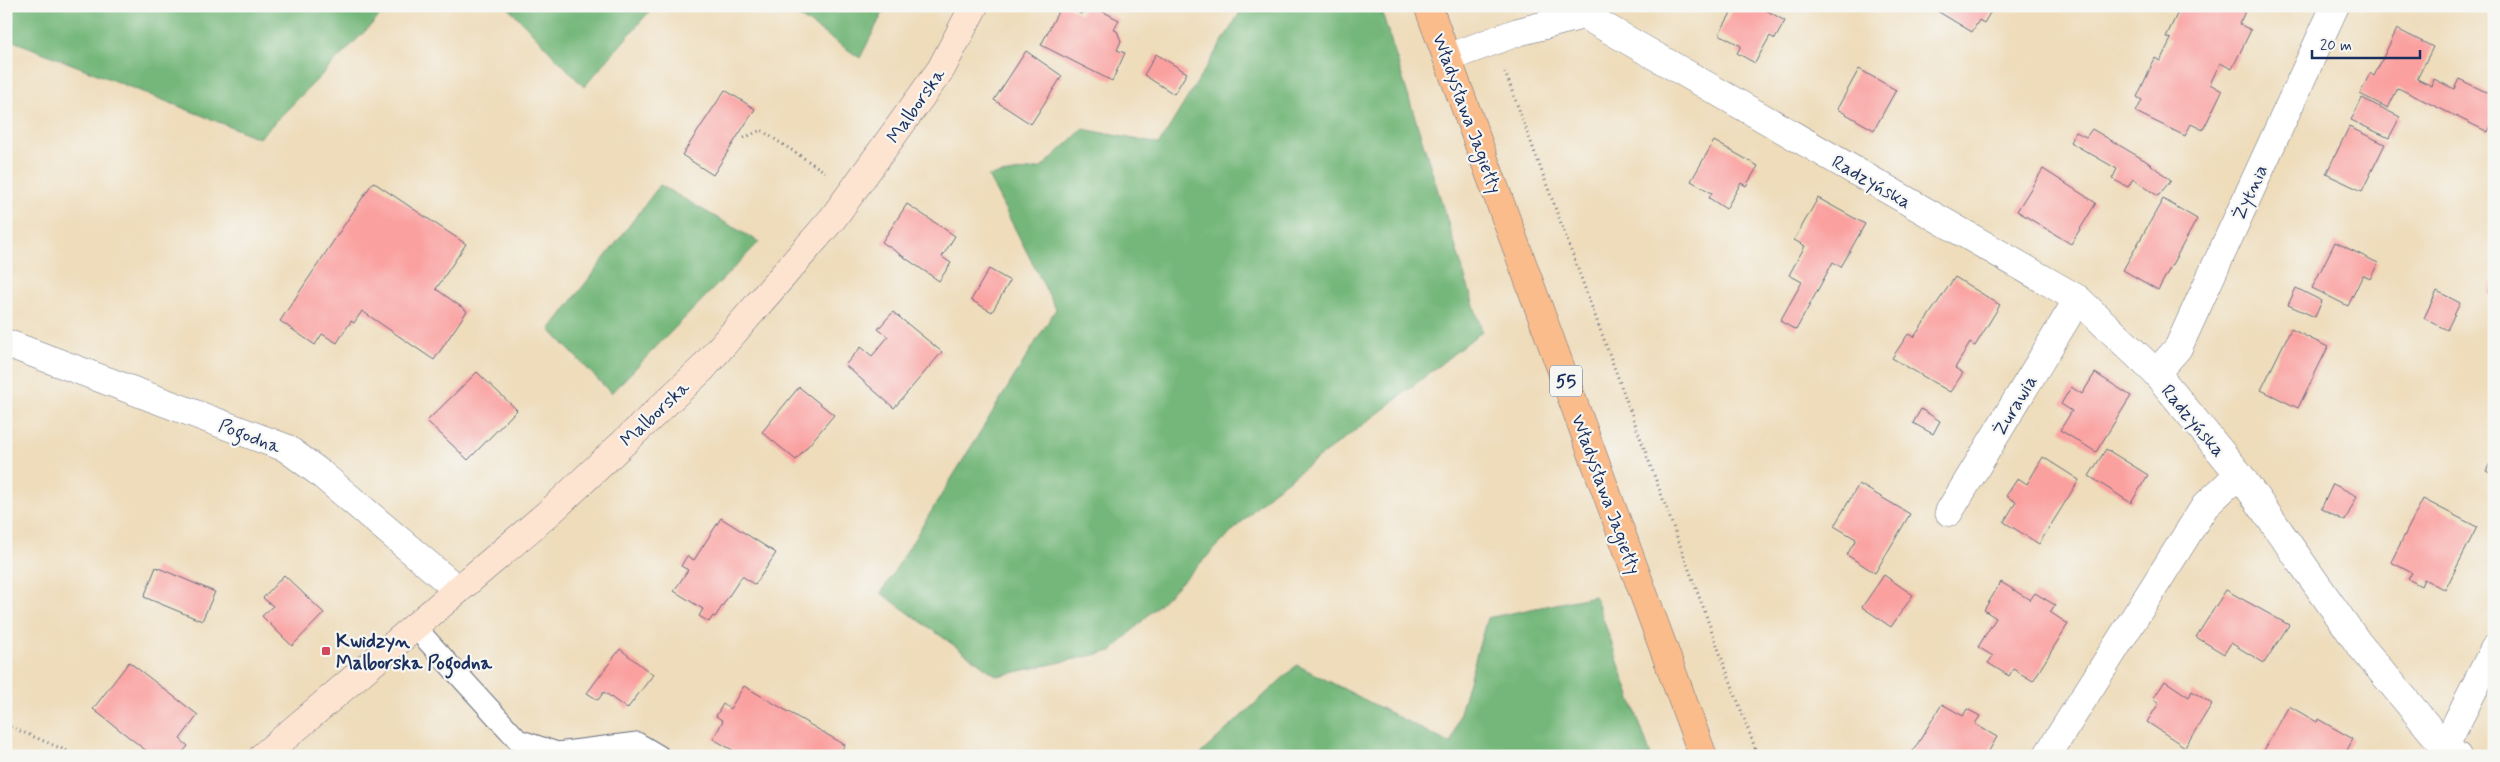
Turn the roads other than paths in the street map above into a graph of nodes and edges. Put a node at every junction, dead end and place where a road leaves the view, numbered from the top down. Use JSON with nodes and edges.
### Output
{"nodes":[{"id":1,"x":974,"y":6,"type":"edge"},
{"id":2,"x":1428,"y":6,"type":"edge"},
{"id":3,"x":2335,"y":6,"type":"edge"},
{"id":4,"x":1447,"y":58,"type":"junction"},
{"id":5,"x":2078,"y":299,"type":"junction"},
{"id":6,"x":6,"y":343,"type":"edge"},
{"id":7,"x":2156,"y":373,"type":"junction"},
{"id":8,"x":2239,"y":474,"type":"junction"},
{"id":9,"x":1949,"y":512,"type":"dead end"},
{"id":10,"x":458,"y":590,"type":"junction"},
{"id":11,"x":414,"y":626,"type":"junction"},
{"id":12,"x":2494,"y":649,"type":"edge"},
{"id":13,"x":2447,"y":752,"type":"edge"},
{"id":14,"x":263,"y":756,"type":"edge"},
{"id":15,"x":659,"y":756,"type":"edge"},
{"id":16,"x":1704,"y":756,"type":"edge"},
{"id":17,"x":2047,"y":756,"type":"edge"}],
"edges":[{"from":1,"to":10,"type":"street","name":"Malborska"},
{"from":2,"to":4,"type":"main road","name":"Władysława Jagiełły","number":"55"},
{"from":3,"to":7,"type":"street","name":"Żytnia"},
{"from":4,"to":5,"type":"street","name":"Radzyńska"},
{"from":4,"to":16,"type":"main road","name":"Władysława Jagiełły","number":"55"},
{"from":5,"to":7,"type":"street","name":"Radzyńska"},
{"from":5,"to":9,"type":"street","name":"Żurawia"},
{"from":6,"to":10,"type":"street","name":"Pogodna"},
{"from":7,"to":8,"type":"street","name":"Radzyńska"},
{"from":8,"to":13,"type":"street","name":"Radzyńska"},
{"from":8,"to":17,"type":"street","name":"Radzyńska"},
{"from":10,"to":11,"type":"street","name":"Malborska"},
{"from":11,"to":14,"type":"street","name":"Malborska"},
{"from":11,"to":15,"type":"lane"},
{"from":12,"to":13,"type":"street"}]}
